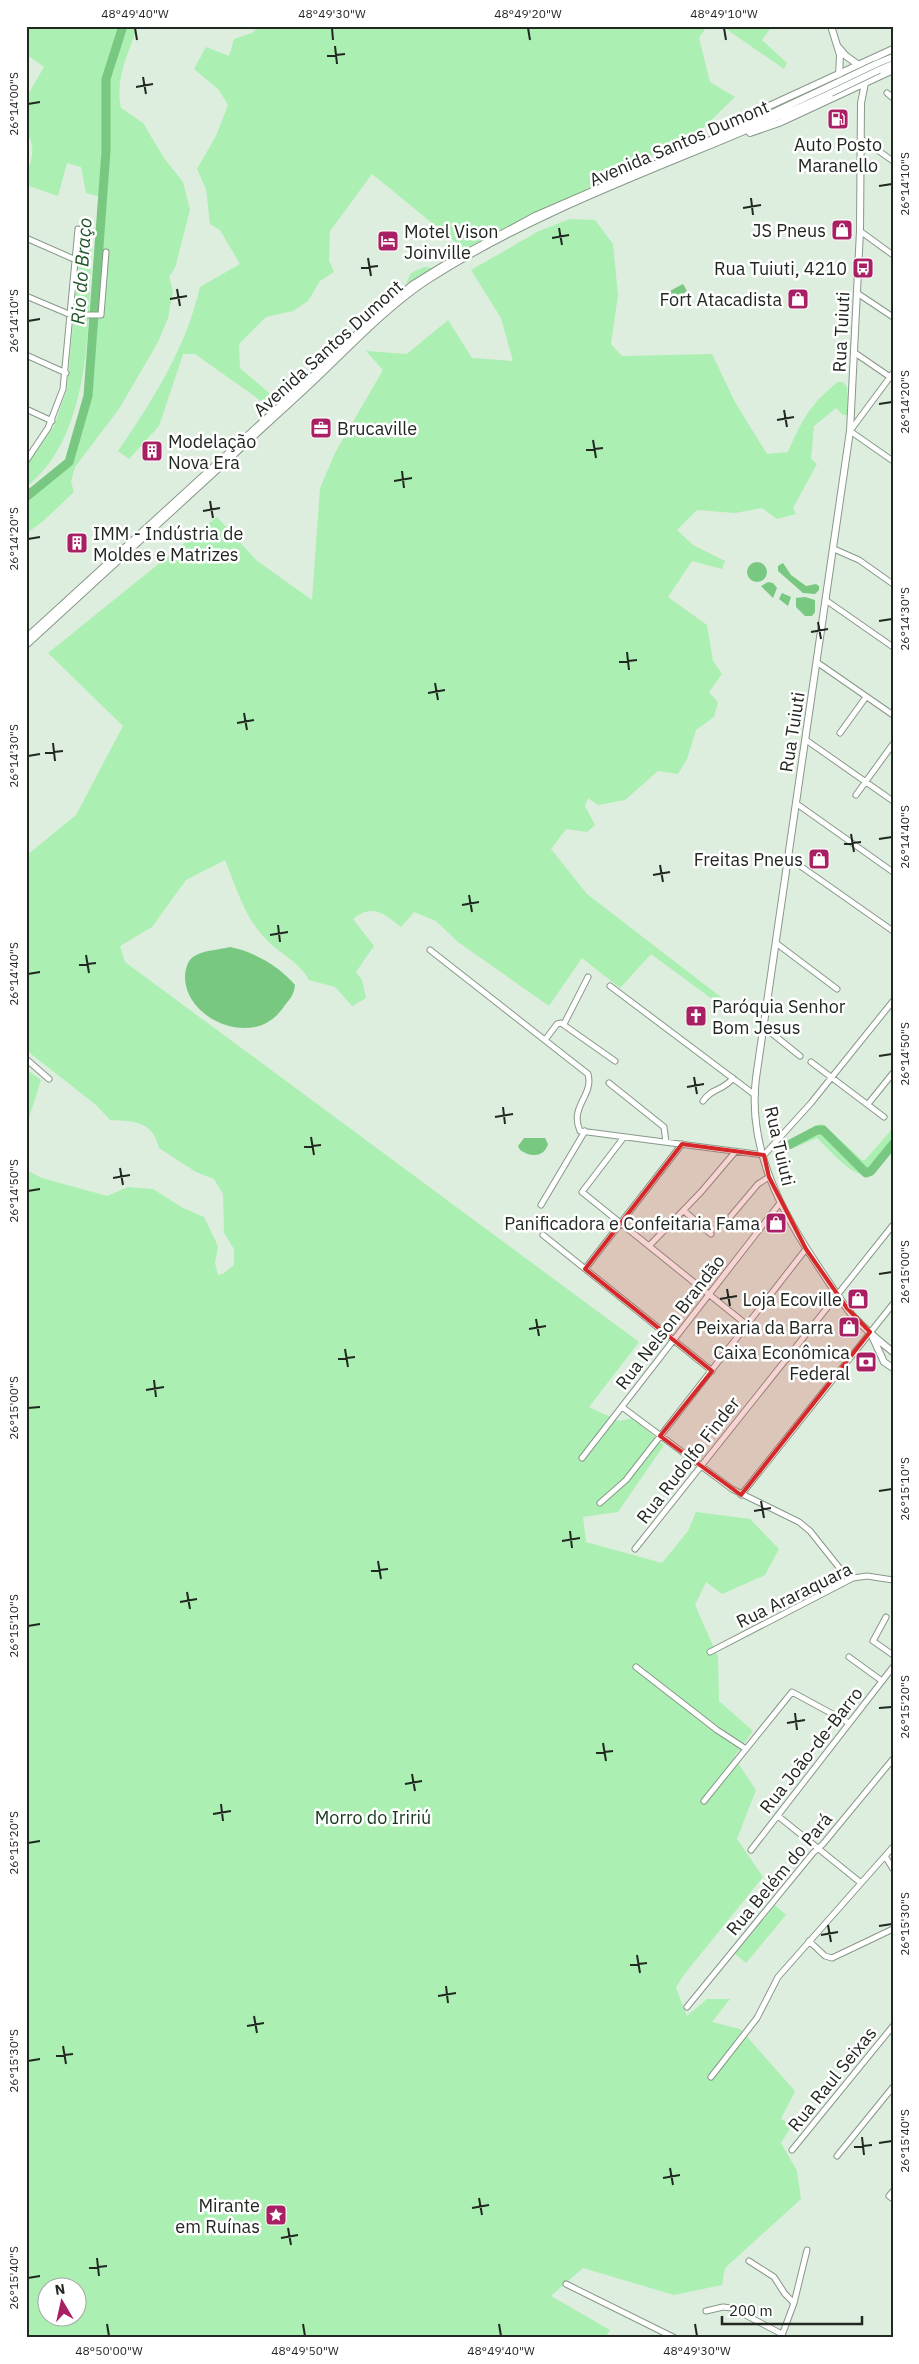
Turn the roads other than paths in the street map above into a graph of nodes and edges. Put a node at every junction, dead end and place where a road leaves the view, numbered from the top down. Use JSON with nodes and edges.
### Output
{"nodes":[{"id":1,"x":831,"y":26,"type":"edge"},
{"id":2,"x":839,"y":48,"type":"junction"},
{"id":3,"x":893,"y":49,"type":"edge"},
{"id":4,"x":893,"y":57,"type":"edge"},
{"id":5,"x":893,"y":64,"type":"edge"},
{"id":6,"x":858,"y":65,"type":"junction"},
{"id":7,"x":878,"y":67,"type":"junction"},
{"id":8,"x":893,"y":70,"type":"edge"},
{"id":9,"x":839,"y":74,"type":"junction"},
{"id":10,"x":874,"y":79,"type":"junction"},
{"id":11,"x":866,"y":83,"type":"junction"},
{"id":12,"x":830,"y":90,"type":"junction"},
{"id":13,"x":849,"y":91,"type":"junction"},
{"id":14,"x":864,"y":93,"type":"junction"},
{"id":15,"x":886,"y":93,"type":"dead end"},
{"id":16,"x":893,"y":98,"type":"edge"},
{"id":17,"x":861,"y":104,"type":"junction"},
{"id":18,"x":863,"y":140,"type":"junction"},
{"id":19,"x":722,"y":141,"type":"junction"},
{"id":20,"x":688,"y":150,"type":"junction"},
{"id":21,"x":893,"y":161,"type":"edge"},
{"id":22,"x":78,"y":229,"type":"dead end"},
{"id":23,"x":860,"y":231,"type":"junction"},
{"id":24,"x":26,"y":238,"type":"edge"},
{"id":25,"x":106,"y":252,"type":"dead end"},
{"id":26,"x":893,"y":255,"type":"edge"},
{"id":27,"x":76,"y":260,"type":"junction"},
{"id":28,"x":858,"y":292,"type":"junction"},
{"id":29,"x":26,"y":296,"type":"edge"},
{"id":30,"x":72,"y":315,"type":"junction"},
{"id":31,"x":893,"y":317,"type":"edge"},
{"id":32,"x":856,"y":353,"type":"junction"},
{"id":33,"x":26,"y":355,"type":"edge"},
{"id":34,"x":66,"y":373,"type":"junction"},
{"id":35,"x":892,"y":376,"type":"edge"},
{"id":36,"x":26,"y":409,"type":"edge"},
{"id":37,"x":52,"y":421,"type":"junction"},
{"id":38,"x":850,"y":431,"type":"junction"},
{"id":39,"x":893,"y":460,"type":"edge"},
{"id":40,"x":26,"y":461,"type":"edge"},
{"id":41,"x":834,"y":549,"type":"junction"},
{"id":42,"x":893,"y":584,"type":"edge"},
{"id":43,"x":827,"y":601,"type":"junction"},
{"id":44,"x":26,"y":638,"type":"edge"},
{"id":45,"x":26,"y":646,"type":"edge"},
{"id":46,"x":893,"y":647,"type":"edge"},
{"id":47,"x":818,"y":663,"type":"junction"},
{"id":48,"x":866,"y":697,"type":"junction"},
{"id":49,"x":893,"y":716,"type":"edge"},
{"id":50,"x":840,"y":733,"type":"dead end"},
{"id":51,"x":806,"y":740,"type":"junction"},
{"id":52,"x":893,"y":744,"type":"edge"},
{"id":53,"x":866,"y":782,"type":"junction"},
{"id":54,"x":856,"y":795,"type":"dead end"},
{"id":55,"x":893,"y":801,"type":"edge"},
{"id":56,"x":797,"y":804,"type":"junction"},
{"id":57,"x":788,"y":858,"type":"junction"},
{"id":58,"x":893,"y":872,"type":"edge"},
{"id":59,"x":893,"y":931,"type":"edge"},
{"id":60,"x":776,"y":943,"type":"junction"},
{"id":61,"x":430,"y":950,"type":"dead end"},
{"id":62,"x":588,"y":978,"type":"dead end"},
{"id":63,"x":610,"y":986,"type":"dead end"},
{"id":64,"x":837,"y":989,"type":"dead end"},
{"id":65,"x":893,"y":1001,"type":"edge"},
{"id":66,"x":564,"y":1024,"type":"junction"},
{"id":67,"x":764,"y":1028,"type":"junction"},
{"id":68,"x":544,"y":1040,"type":"junction"},
{"id":69,"x":800,"y":1056,"type":"dead end"},
{"id":70,"x":26,"y":1059,"type":"edge"},
{"id":71,"x":615,"y":1061,"type":"dead end"},
{"id":72,"x":812,"y":1062,"type":"dead end"},
{"id":73,"x":893,"y":1073,"type":"edge"},
{"id":74,"x":832,"y":1077,"type":"junction"},
{"id":75,"x":733,"y":1078,"type":"junction"},
{"id":76,"x":49,"y":1079,"type":"dead end"},
{"id":77,"x":609,"y":1083,"type":"dead end"},
{"id":78,"x":755,"y":1095,"type":"junction"},
{"id":79,"x":703,"y":1101,"type":"dead end"},
{"id":80,"x":868,"y":1104,"type":"junction"},
{"id":81,"x":884,"y":1117,"type":"dead end"},
{"id":82,"x":585,"y":1131,"type":"junction"},
{"id":83,"x":624,"y":1136,"type":"junction"},
{"id":84,"x":666,"y":1142,"type":"junction"},
{"id":85,"x":682,"y":1144,"type":"junction"},
{"id":86,"x":735,"y":1152,"type":"junction"},
{"id":87,"x":764,"y":1156,"type":"junction"},
{"id":88,"x":769,"y":1177,"type":"junction"},
{"id":89,"x":780,"y":1203,"type":"junction"},
{"id":90,"x":541,"y":1205,"type":"dead end"},
{"id":91,"x":684,"y":1211,"type":"junction"},
{"id":92,"x":732,"y":1216,"type":"dead end"},
{"id":93,"x":620,"y":1223,"type":"junction"},
{"id":94,"x":893,"y":1225,"type":"edge"},
{"id":95,"x":711,"y":1234,"type":"dead end"},
{"id":96,"x":543,"y":1235,"type":"dead end"},
{"id":97,"x":649,"y":1246,"type":"junction"},
{"id":98,"x":806,"y":1249,"type":"junction"},
{"id":99,"x":585,"y":1269,"type":"junction"},
{"id":100,"x":838,"y":1294,"type":"junction"},
{"id":101,"x":709,"y":1295,"type":"junction"},
{"id":102,"x":893,"y":1304,"type":"edge"},
{"id":103,"x":747,"y":1325,"type":"junction"},
{"id":104,"x":870,"y":1332,"type":"junction"},
{"id":105,"x":674,"y":1340,"type":"junction"},
{"id":106,"x":893,"y":1353,"type":"edge"},
{"id":107,"x":884,"y":1362,"type":"junction"},
{"id":108,"x":893,"y":1368,"type":"edge"},
{"id":109,"x":712,"y":1371,"type":"junction"},
{"id":110,"x":622,"y":1408,"type":"junction"},
{"id":111,"x":660,"y":1436,"type":"junction"},
{"id":112,"x":582,"y":1458,"type":"dead end"},
{"id":113,"x":700,"y":1466,"type":"junction"},
{"id":114,"x":741,"y":1494,"type":"junction"},
{"id":115,"x":600,"y":1503,"type":"dead end"},
{"id":116,"x":635,"y":1549,"type":"dead end"},
{"id":117,"x":849,"y":1580,"type":"junction"},
{"id":118,"x":893,"y":1580,"type":"edge"},
{"id":119,"x":886,"y":1617,"type":"dead end"},
{"id":120,"x":710,"y":1652,"type":"dead end"},
{"id":121,"x":893,"y":1655,"type":"edge"},
{"id":122,"x":849,"y":1657,"type":"dead end"},
{"id":123,"x":636,"y":1667,"type":"dead end"},
{"id":124,"x":893,"y":1667,"type":"edge"},
{"id":125,"x":882,"y":1681,"type":"junction"},
{"id":126,"x":849,"y":1723,"type":"junction"},
{"id":127,"x":746,"y":1749,"type":"junction"},
{"id":128,"x":893,"y":1759,"type":"edge"},
{"id":129,"x":704,"y":1801,"type":"dead end"},
{"id":130,"x":778,"y":1816,"type":"junction"},
{"id":131,"x":893,"y":1847,"type":"edge"},
{"id":132,"x":818,"y":1849,"type":"junction"},
{"id":133,"x":751,"y":1850,"type":"dead end"},
{"id":134,"x":885,"y":1856,"type":"junction"},
{"id":135,"x":893,"y":1869,"type":"edge"},
{"id":136,"x":861,"y":1883,"type":"junction"},
{"id":137,"x":893,"y":1929,"type":"edge"},
{"id":138,"x":809,"y":1941,"type":"junction"},
{"id":139,"x":687,"y":2007,"type":"dead end"},
{"id":140,"x":893,"y":2026,"type":"edge"},
{"id":141,"x":711,"y":2077,"type":"dead end"},
{"id":142,"x":893,"y":2087,"type":"edge"},
{"id":143,"x":792,"y":2150,"type":"dead end"},
{"id":144,"x":836,"y":2156,"type":"dead end"},
{"id":145,"x":807,"y":2250,"type":"dead end"},
{"id":146,"x":749,"y":2261,"type":"dead end"},
{"id":147,"x":566,"y":2284,"type":"dead end"},
{"id":148,"x":794,"y":2304,"type":"junction"},
{"id":149,"x":706,"y":2311,"type":"dead end"},
{"id":150,"x":782,"y":2336,"type":"edge"},
{"id":151,"x":674,"y":2338,"type":"edge"}],
"edges":[{"from":1,"to":2,"type":"main road"},
{"from":2,"to":6,"type":"main road"},
{"from":2,"to":9,"type":"main road"},
{"from":3,"to":6,"type":"main road"},
{"from":4,"to":7,"type":"main road","name":"Avenida Santos Dumont"},
{"from":5,"to":7,"type":"main road","name":"Avenida Santos Dumont"},
{"from":6,"to":9,"type":"main road"},
{"from":6,"to":11,"type":"main road"},
{"from":7,"to":12,"type":"main road","name":"Avenida Santos Dumont","bridge":true},
{"from":8,"to":10,"type":"main road"},
{"from":9,"to":13,"type":"main road"},
{"from":9,"to":20,"type":"main road"},
{"from":10,"to":11,"type":"main road"},
{"from":10,"to":14,"type":"main road"},
{"from":11,"to":13,"type":"main road"},
{"from":11,"to":14,"type":"main road","name":"Rua Tuiuti"},
{"from":12,"to":19,"type":"main road","name":"Avenida Santos Dumont"},
{"from":12,"to":20,"type":"main road","name":"Avenida Santos Dumont"},
{"from":13,"to":17,"type":"main road"},
{"from":13,"to":19,"type":"main road"},
{"from":14,"to":17,"type":"main road","name":"Rua Tuiuti"},
{"from":15,"to":16,"type":"street"},
{"from":17,"to":18,"type":"main road","name":"Rua Tuiuti"},
{"from":18,"to":21,"type":"street"},
{"from":18,"to":23,"type":"main road","name":"Rua Tuiuti"},
{"from":19,"to":45,"type":"main road","name":"Avenida Santos Dumont"},
{"from":20,"to":44,"type":"main road","name":"Avenida Santos Dumont"},
{"from":22,"to":27,"type":"street"},
{"from":23,"to":26,"type":"street"},
{"from":23,"to":28,"type":"main road","name":"Rua Tuiuti"},
{"from":24,"to":27,"type":"street"},
{"from":25,"to":30,"type":"street"},
{"from":27,"to":30,"type":"street"},
{"from":28,"to":31,"type":"street"},
{"from":28,"to":32,"type":"main road","name":"Rua Tuiuti"},
{"from":29,"to":30,"type":"street"},
{"from":30,"to":34,"type":"street"},
{"from":32,"to":35,"type":"street"},
{"from":32,"to":38,"type":"main road","name":"Rua Tuiuti"},
{"from":33,"to":34,"type":"street"},
{"from":34,"to":37,"type":"street"},
{"from":35,"to":38,"type":"street"},
{"from":36,"to":37,"type":"street"},
{"from":37,"to":40,"type":"street"},
{"from":38,"to":39,"type":"street"},
{"from":38,"to":41,"type":"main road","name":"Rua Tuiuti"},
{"from":41,"to":42,"type":"street"},
{"from":41,"to":43,"type":"main road","name":"Rua Tuiuti"},
{"from":43,"to":46,"type":"street"},
{"from":43,"to":47,"type":"main road","name":"Rua Tuiuti"},
{"from":47,"to":48,"type":"street"},
{"from":47,"to":51,"type":"main road","name":"Rua Tuiuti"},
{"from":48,"to":49,"type":"street"},
{"from":48,"to":50,"type":"street"},
{"from":51,"to":53,"type":"street"},
{"from":51,"to":56,"type":"main road","name":"Rua Tuiuti"},
{"from":52,"to":53,"type":"street"},
{"from":53,"to":54,"type":"street"},
{"from":53,"to":55,"type":"street"},
{"from":56,"to":57,"type":"main road","name":"Rua Tuiuti"},
{"from":56,"to":58,"type":"street"},
{"from":57,"to":59,"type":"street"},
{"from":57,"to":60,"type":"main road","name":"Rua Tuiuti"},
{"from":60,"to":64,"type":"street"},
{"from":60,"to":67,"type":"main road","name":"Rua Tuiuti"},
{"from":61,"to":68,"type":"street"},
{"from":62,"to":66,"type":"street"},
{"from":63,"to":75,"type":"street"},
{"from":65,"to":74,"type":"street"},
{"from":66,"to":68,"type":"street"},
{"from":66,"to":71,"type":"street"},
{"from":67,"to":69,"type":"street"},
{"from":67,"to":78,"type":"main road","name":"Rua Tuiuti"},
{"from":68,"to":82,"type":"street"},
{"from":70,"to":76,"type":"street"},
{"from":72,"to":74,"type":"street"},
{"from":73,"to":80,"type":"street"},
{"from":74,"to":80,"type":"street"},
{"from":74,"to":87,"type":"street"},
{"from":75,"to":78,"type":"street"},
{"from":75,"to":79,"type":"street"},
{"from":77,"to":84,"type":"street"},
{"from":78,"to":87,"type":"main road","name":"Rua Tuiuti"},
{"from":80,"to":81,"type":"street"},
{"from":82,"to":83,"type":"street"},
{"from":82,"to":90,"type":"street"},
{"from":83,"to":84,"type":"street"},
{"from":83,"to":93,"type":"street"},
{"from":84,"to":85,"type":"street"},
{"from":85,"to":86,"type":"street"},
{"from":85,"to":93,"type":"street"},
{"from":86,"to":87,"type":"street"},
{"from":86,"to":91,"type":"street"},
{"from":87,"to":88,"type":"main road","name":"Rua Tuiuti"},
{"from":88,"to":89,"type":"main road","name":"Rua Tuiuti"},
{"from":88,"to":92,"type":"street"},
{"from":89,"to":98,"type":"main road","name":"Rua Tuiuti"},
{"from":89,"to":101,"type":"street","name":"Rua Nelson Brandão"},
{"from":91,"to":95,"type":"street"},
{"from":91,"to":97,"type":"street"},
{"from":93,"to":97,"type":"street"},
{"from":93,"to":99,"type":"street"},
{"from":94,"to":100,"type":"street","name":"Rua Rudolfo Finder"},
{"from":96,"to":99,"type":"street"},
{"from":97,"to":101,"type":"street"},
{"from":98,"to":100,"type":"main road","name":"Rua Tuiuti"},
{"from":98,"to":103,"type":"street"},
{"from":99,"to":105,"type":"street"},
{"from":100,"to":104,"type":"main road","name":"Rua Tuiuti"},
{"from":100,"to":113,"type":"street","name":"Rua Rudolfo Finder"},
{"from":101,"to":103,"type":"street"},
{"from":101,"to":105,"type":"street","name":"Rua Nelson Brandão"},
{"from":102,"to":104,"type":"street"},
{"from":103,"to":109,"type":"street"},
{"from":104,"to":106,"type":"main road","name":"Rua Tuiuti"},
{"from":104,"to":107,"type":"main road","name":"Rua Tuiuti"},
{"from":104,"to":114,"type":"street"},
{"from":105,"to":109,"type":"street"},
{"from":105,"to":110,"type":"street","name":"Rua Nelson Brandão"},
{"from":106,"to":107,"type":"main road"},
{"from":107,"to":108,"type":"main road"},
{"from":109,"to":111,"type":"street"},
{"from":110,"to":111,"type":"street"},
{"from":110,"to":112,"type":"street","name":"Rua Nelson Brandão"},
{"from":111,"to":113,"type":"street"},
{"from":111,"to":115,"type":"street"},
{"from":113,"to":114,"type":"street"},
{"from":113,"to":116,"type":"street","name":"Rua Rudolfo Finder"},
{"from":114,"to":117,"type":"street"},
{"from":117,"to":118,"type":"street","name":"Rua Araraquara"},
{"from":117,"to":120,"type":"street","name":"Rua Araraquara"},
{"from":119,"to":121,"type":"street"},
{"from":122,"to":125,"type":"street"},
{"from":123,"to":127,"type":"street"},
{"from":124,"to":125,"type":"street","name":"Rua João-de-Barro"},
{"from":125,"to":126,"type":"street","name":"Rua João-de-Barro"},
{"from":126,"to":127,"type":"street"},
{"from":126,"to":130,"type":"street","name":"Rua João-de-Barro"},
{"from":127,"to":129,"type":"street"},
{"from":128,"to":132,"type":"street","name":"Rua Belém do Pará"},
{"from":130,"to":132,"type":"street"},
{"from":130,"to":133,"type":"street","name":"Rua João-de-Barro"},
{"from":131,"to":134,"type":"street"},
{"from":132,"to":136,"type":"street"},
{"from":132,"to":139,"type":"street","name":"Rua Belém do Pará"},
{"from":134,"to":135,"type":"street"},
{"from":134,"to":136,"type":"street"},
{"from":136,"to":138,"type":"street"},
{"from":137,"to":138,"type":"street"},
{"from":138,"to":141,"type":"street"},
{"from":140,"to":143,"type":"street","name":"Rua Raul Seixas"},
{"from":142,"to":144,"type":"street"},
{"from":145,"to":148,"type":"street"},
{"from":146,"to":148,"type":"street"},
{"from":147,"to":151,"type":"street"},
{"from":148,"to":150,"type":"street"},
{"from":149,"to":150,"type":"street"}]}
